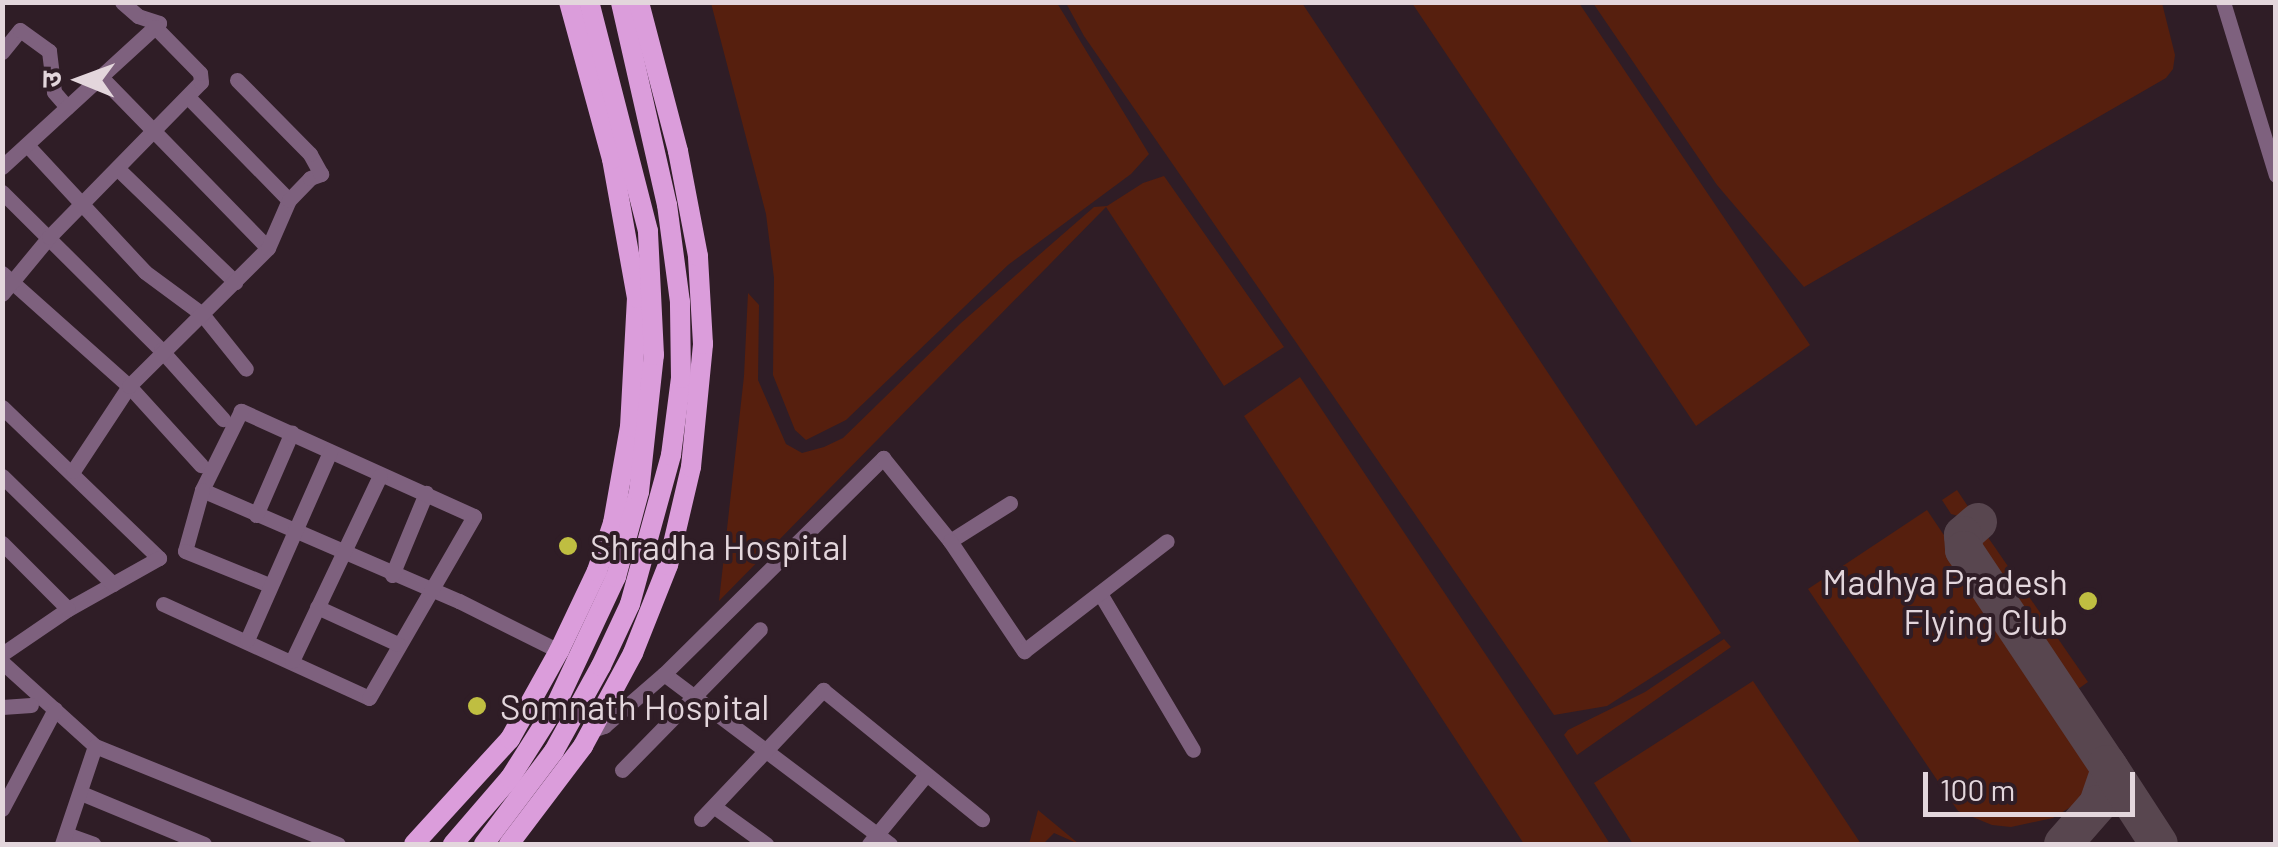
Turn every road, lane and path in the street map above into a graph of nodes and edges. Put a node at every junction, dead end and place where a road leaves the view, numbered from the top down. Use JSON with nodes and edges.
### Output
{"nodes":[{"id":1,"x":122,"y":2,"type":"edge"},
{"id":2,"x":568,"y":2,"type":"edge"},
{"id":3,"x":588,"y":2,"type":"edge"},
{"id":4,"x":621,"y":2,"type":"edge"},
{"id":5,"x":638,"y":2,"type":"edge"},
{"id":6,"x":2224,"y":2,"type":"edge"},
{"id":7,"x":154,"y":27,"type":"junction"},
{"id":8,"x":2,"y":52,"type":"edge"},
{"id":9,"x":100,"y":76,"type":"junction"},
{"id":10,"x":237,"y":80,"type":"dead end"},
{"id":11,"x":188,"y":97,"type":"junction"},
{"id":12,"x":66,"y":107,"type":"junction"},
{"id":13,"x":153,"y":134,"type":"junction"},
{"id":14,"x":27,"y":145,"type":"junction"},
{"id":15,"x":2,"y":167,"type":"edge"},
{"id":16,"x":118,"y":169,"type":"junction"},
{"id":17,"x":2276,"y":175,"type":"edge"},
{"id":18,"x":2,"y":192,"type":"edge"},
{"id":19,"x":290,"y":200,"type":"junction"},
{"id":20,"x":81,"y":204,"type":"junction"},
{"id":21,"x":49,"y":237,"type":"junction"},
{"id":22,"x":268,"y":248,"type":"junction"},
{"id":23,"x":235,"y":282,"type":"junction"},
{"id":24,"x":6,"y":283,"type":"edge"},
{"id":25,"x":202,"y":314,"type":"junction"},
{"id":26,"x":161,"y":350,"type":"junction"},
{"id":27,"x":246,"y":369,"type":"dead end"},
{"id":28,"x":128,"y":386,"type":"junction"},
{"id":29,"x":2,"y":407,"type":"edge"},
{"id":30,"x":223,"y":419,"type":"dead end"},
{"id":31,"x":292,"y":432,"type":"junction"},
{"id":32,"x":330,"y":452,"type":"junction"},
{"id":33,"x":201,"y":465,"type":"dead end"},
{"id":34,"x":73,"y":472,"type":"junction"},
{"id":35,"x":2,"y":476,"type":"edge"},
{"id":36,"x":380,"y":476,"type":"junction"},
{"id":37,"x":202,"y":490,"type":"junction"},
{"id":38,"x":426,"y":493,"type":"junction"},
{"id":39,"x":1010,"y":504,"type":"dead end"},
{"id":40,"x":256,"y":516,"type":"junction"},
{"id":41,"x":294,"y":533,"type":"junction"},
{"id":42,"x":1167,"y":540,"type":"dead end"},
{"id":43,"x":950,"y":541,"type":"junction"},
{"id":44,"x":2,"y":543,"type":"edge"},
{"id":45,"x":341,"y":551,"type":"junction"},
{"id":46,"x":392,"y":575,"type":"junction"},
{"id":47,"x":113,"y":584,"type":"junction"},
{"id":48,"x":269,"y":585,"type":"junction"},
{"id":49,"x":431,"y":590,"type":"junction"},
{"id":50,"x":1101,"y":595,"type":"junction"},
{"id":51,"x":163,"y":604,"type":"dead end"},
{"id":52,"x":317,"y":607,"type":"junction"},
{"id":53,"x":68,"y":608,"type":"junction"},
{"id":54,"x":760,"y":629,"type":"dead end"},
{"id":55,"x":247,"y":640,"type":"junction"},
{"id":56,"x":398,"y":644,"type":"junction"},
{"id":57,"x":560,"y":651,"type":"junction"},
{"id":58,"x":2,"y":654,"type":"edge"},
{"id":59,"x":292,"y":661,"type":"junction"},
{"id":60,"x":2,"y":662,"type":"edge"},
{"id":61,"x":664,"y":674,"type":"junction"},
{"id":62,"x":695,"y":698,"type":"junction"},
{"id":63,"x":31,"y":705,"type":"dead end"},
{"id":64,"x":2,"y":707,"type":"edge"},
{"id":65,"x":55,"y":709,"type":"junction"},
{"id":66,"x":592,"y":730,"type":"junction"},
{"id":67,"x":95,"y":746,"type":"junction"},
{"id":68,"x":1193,"y":750,"type":"dead end"},
{"id":69,"x":766,"y":754,"type":"junction"},
{"id":70,"x":622,"y":770,"type":"dead end"},
{"id":71,"x":925,"y":776,"type":"junction"},
{"id":72,"x":81,"y":793,"type":"junction"},
{"id":73,"x":716,"y":808,"type":"junction"},
{"id":74,"x":2,"y":809,"type":"edge"},
{"id":75,"x":701,"y":820,"type":"dead end"},
{"id":76,"x":982,"y":820,"type":"dead end"},
{"id":77,"x":64,"y":839,"type":"edge"},
{"id":78,"x":873,"y":839,"type":"edge"},
{"id":79,"x":316,"y":841,"type":"edge"},
{"id":80,"x":93,"y":844,"type":"edge"},
{"id":81,"x":204,"y":844,"type":"edge"},
{"id":82,"x":338,"y":844,"type":"edge"},
{"id":83,"x":414,"y":844,"type":"edge"},
{"id":84,"x":453,"y":844,"type":"edge"},
{"id":85,"x":484,"y":844,"type":"edge"},
{"id":86,"x":509,"y":844,"type":"edge"},
{"id":87,"x":766,"y":844,"type":"edge"},
{"id":88,"x":890,"y":844,"type":"edge"}],
"edges":[{"from":1,"to":7,"type":"street"},
{"from":2,"to":57,"type":"main road"},
{"from":3,"to":84,"type":"main road"},
{"from":4,"to":85,"type":"main road"},
{"from":5,"to":66,"type":"main road"},
{"from":6,"to":17,"type":"street"},
{"from":7,"to":9,"type":"street"},
{"from":7,"to":11,"type":"street"},
{"from":8,"to":12,"type":"street"},
{"from":9,"to":12,"type":"street"},
{"from":9,"to":13,"type":"street"},
{"from":10,"to":19,"type":"street"},
{"from":11,"to":13,"type":"street"},
{"from":11,"to":19,"type":"street"},
{"from":12,"to":14,"type":"street"},
{"from":13,"to":16,"type":"street"},
{"from":13,"to":22,"type":"street"},
{"from":14,"to":15,"type":"street"},
{"from":14,"to":20,"type":"street"},
{"from":16,"to":20,"type":"street"},
{"from":16,"to":23,"type":"street"},
{"from":18,"to":21,"type":"street"},
{"from":19,"to":22,"type":"street"},
{"from":20,"to":21,"type":"street"},
{"from":20,"to":25,"type":"street"},
{"from":21,"to":24,"type":"street"},
{"from":21,"to":26,"type":"street"},
{"from":22,"to":23,"type":"street"},
{"from":23,"to":25,"type":"street"},
{"from":24,"to":28,"type":"street"},
{"from":25,"to":26,"type":"street"},
{"from":25,"to":27,"type":"street"},
{"from":26,"to":28,"type":"street"},
{"from":26,"to":30,"type":"street"},
{"from":28,"to":33,"type":"street"},
{"from":28,"to":34,"type":"street"},
{"from":29,"to":34,"type":"street"},
{"from":31,"to":32,"type":"street"},
{"from":31,"to":37,"type":"street"},
{"from":31,"to":40,"type":"street"},
{"from":32,"to":36,"type":"street"},
{"from":32,"to":41,"type":"street"},
{"from":34,"to":47,"type":"street"},
{"from":35,"to":47,"type":"street"},
{"from":36,"to":38,"type":"street"},
{"from":36,"to":45,"type":"street"},
{"from":37,"to":40,"type":"street"},
{"from":37,"to":48,"type":"street"},
{"from":38,"to":46,"type":"street"},
{"from":38,"to":49,"type":"street"},
{"from":39,"to":43,"type":"street"},
{"from":40,"to":41,"type":"street"},
{"from":41,"to":45,"type":"street"},
{"from":41,"to":48,"type":"street"},
{"from":42,"to":50,"type":"street"},
{"from":43,"to":50,"type":"street"},
{"from":43,"to":61,"type":"street"},
{"from":44,"to":53,"type":"street"},
{"from":45,"to":46,"type":"street"},
{"from":45,"to":52,"type":"street"},
{"from":46,"to":49,"type":"street"},
{"from":47,"to":53,"type":"street"},
{"from":48,"to":55,"type":"street"},
{"from":49,"to":56,"type":"street"},
{"from":49,"to":57,"type":"street"},
{"from":50,"to":68,"type":"street"},
{"from":51,"to":55,"type":"street"},
{"from":52,"to":56,"type":"street"},
{"from":52,"to":59,"type":"street"},
{"from":53,"to":58,"type":"street"},
{"from":54,"to":62,"type":"street"},
{"from":55,"to":59,"type":"street"},
{"from":56,"to":59,"type":"street"},
{"from":57,"to":83,"type":"main road"},
{"from":60,"to":65,"type":"street"},
{"from":61,"to":62,"type":"street"},
{"from":61,"to":66,"type":"street"},
{"from":62,"to":69,"type":"street"},
{"from":62,"to":70,"type":"street"},
{"from":63,"to":64,"type":"street"},
{"from":65,"to":67,"type":"street"},
{"from":65,"to":74,"type":"street"},
{"from":66,"to":86,"type":"main road"},
{"from":67,"to":72,"type":"street"},
{"from":67,"to":79,"type":"street"},
{"from":69,"to":71,"type":"street"},
{"from":69,"to":73,"type":"street"},
{"from":69,"to":78,"type":"street"},
{"from":71,"to":76,"type":"street"},
{"from":71,"to":78,"type":"street"},
{"from":72,"to":77,"type":"street"},
{"from":72,"to":81,"type":"street"},
{"from":73,"to":75,"type":"street"},
{"from":73,"to":87,"type":"street"},
{"from":77,"to":80,"type":"street"},
{"from":78,"to":88,"type":"street"},
{"from":79,"to":82,"type":"street"}]}
